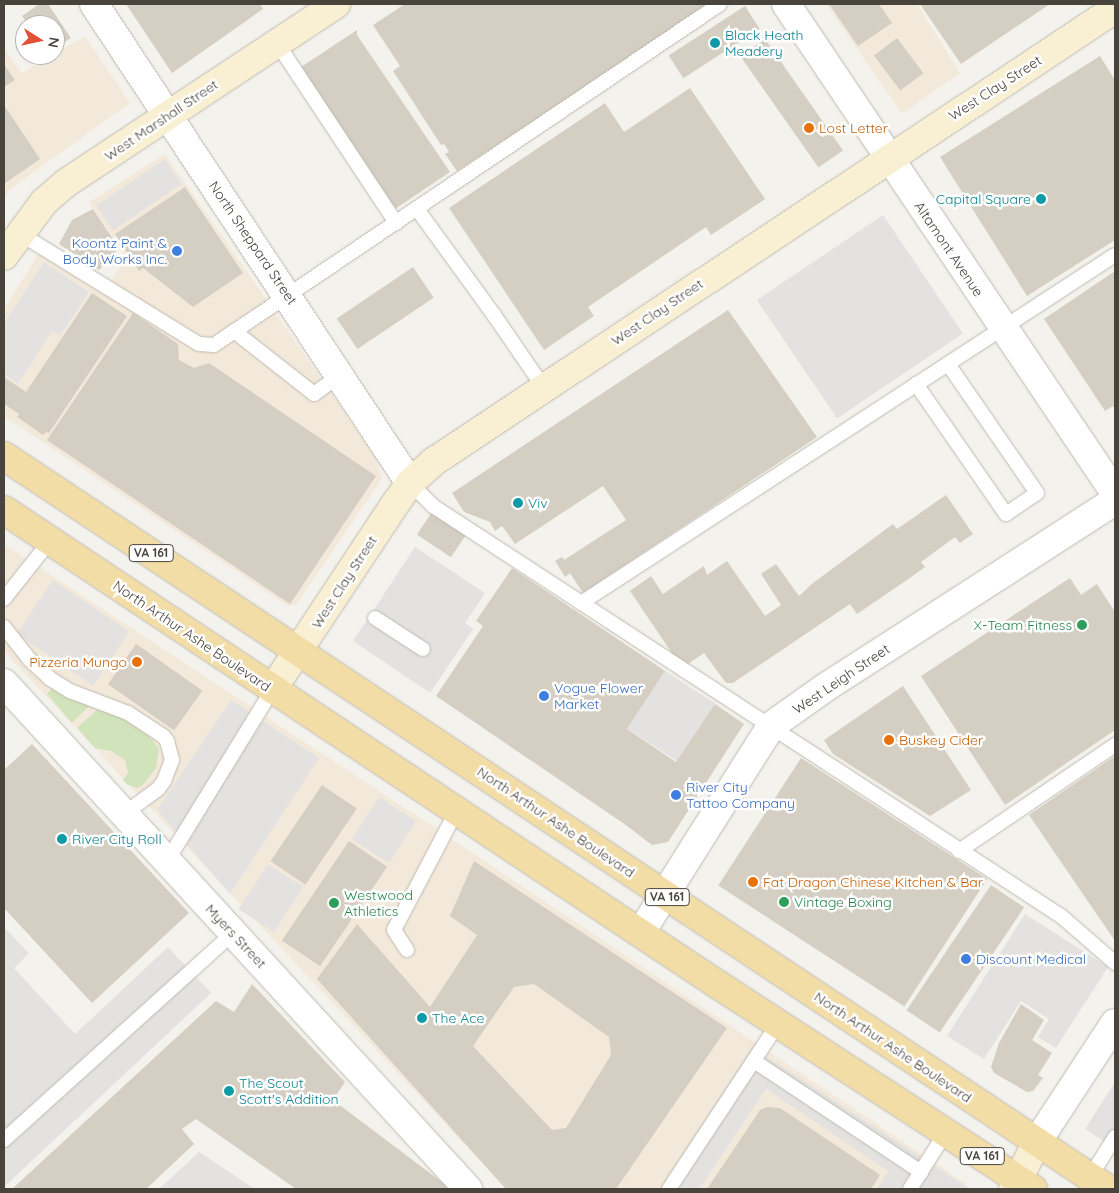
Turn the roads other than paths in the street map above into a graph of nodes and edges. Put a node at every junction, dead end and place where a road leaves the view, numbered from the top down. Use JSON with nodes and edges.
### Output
{"nodes":[{"id":1,"x":94,"y":4,"type":"edge"},
{"id":2,"x":336,"y":4,"type":"edge"},
{"id":3,"x":720,"y":4,"type":"edge"},
{"id":4,"x":786,"y":4,"type":"edge"},
{"id":5,"x":1115,"y":8,"type":"edge"},
{"id":6,"x":277,"y":43,"type":"junction"},
{"id":7,"x":168,"y":115,"type":"junction"},
{"id":8,"x":888,"y":158,"type":"junction"},
{"id":9,"x":417,"y":209,"type":"junction"},
{"id":10,"x":396,"y":223,"type":"junction"},
{"id":11,"x":19,"y":233,"type":"junction"},
{"id":12,"x":1115,"y":255,"type":"edge"},
{"id":13,"x":4,"y":256,"type":"edge"},
{"id":14,"x":288,"y":296,"type":"junction"},
{"id":15,"x":1003,"y":328,"type":"junction"},
{"id":16,"x":234,"y":331,"type":"junction"},
{"id":17,"x":948,"y":364,"type":"junction"},
{"id":18,"x":340,"y":375,"type":"junction"},
{"id":19,"x":916,"y":384,"type":"junction"},
{"id":20,"x":544,"y":388,"type":"junction"},
{"id":21,"x":4,"y":456,"type":"edge"},
{"id":22,"x":410,"y":483,"type":"junction"},
{"id":23,"x":1115,"y":493,"type":"edge"},
{"id":24,"x":1115,"y":501,"type":"edge"},
{"id":25,"x":4,"y":510,"type":"edge"},
{"id":26,"x":50,"y":541,"type":"junction"},
{"id":27,"x":4,"y":599,"type":"edge"},
{"id":28,"x":581,"y":603,"type":"junction"},
{"id":29,"x":375,"y":618,"type":"dead end"},
{"id":30,"x":4,"y":628,"type":"edge"},
{"id":31,"x":422,"y":649,"type":"dead end"},
{"id":32,"x":298,"y":650,"type":"junction"},
{"id":33,"x":4,"y":683,"type":"edge"},
{"id":34,"x":272,"y":690,"type":"junction"},
{"id":35,"x":771,"y":726,"type":"junction"},
{"id":36,"x":1115,"y":745,"type":"edge"},
{"id":37,"x":457,"y":810,"type":"junction"},
{"id":38,"x":124,"y":814,"type":"junction"},
{"id":39,"x":959,"y":851,"type":"junction"},
{"id":40,"x":167,"y":861,"type":"junction"},
{"id":41,"x":664,"y":894,"type":"junction"},
{"id":42,"x":641,"y":932,"type":"junction"},
{"id":43,"x":233,"y":933,"type":"junction"},
{"id":44,"x":407,"y":950,"type":"dead end"},
{"id":45,"x":1115,"y":963,"type":"edge"},
{"id":46,"x":779,"y":1022,"type":"junction"},
{"id":47,"x":1113,"y":1030,"type":"edge"},
{"id":48,"x":754,"y":1061,"type":"junction"},
{"id":49,"x":946,"y":1132,"type":"junction"},
{"id":50,"x":1115,"y":1137,"type":"edge"},
{"id":51,"x":4,"y":1140,"type":"edge"},
{"id":52,"x":1037,"y":1142,"type":"junction"},
{"id":53,"x":921,"y":1172,"type":"junction"},
{"id":54,"x":1099,"y":1183,"type":"edge"},
{"id":55,"x":1021,"y":1186,"type":"edge"},
{"id":56,"x":468,"y":1189,"type":"edge"},
{"id":57,"x":669,"y":1189,"type":"edge"},
{"id":58,"x":910,"y":1189,"type":"edge"}],
"edges":[{"from":1,"to":7,"type":"street","name":"North Sheppard Street"},
{"from":2,"to":6,"type":"street","name":"West Marshall Street"},
{"from":3,"to":9,"type":"lane"},
{"from":4,"to":8,"type":"street","name":"Altamont Avenue"},
{"from":5,"to":8,"type":"street","name":"West Clay Street"},
{"from":6,"to":7,"type":"street","name":"West Marshall Street"},
{"from":6,"to":10,"type":"lane"},
{"from":7,"to":11,"type":"street","name":"West Marshall Street"},
{"from":7,"to":14,"type":"street","name":"North Sheppard Street"},
{"from":8,"to":15,"type":"street","name":"Altamont Avenue"},
{"from":8,"to":20,"type":"street","name":"West Clay Street"},
{"from":9,"to":10,"type":"lane"},
{"from":9,"to":20,"type":"lane"},
{"from":10,"to":14,"type":"lane"},
{"from":11,"to":13,"type":"street","name":"West Marshall Street"},
{"from":11,"to":16,"type":"lane"},
{"from":12,"to":15,"type":"lane"},
{"from":14,"to":16,"type":"lane"},
{"from":14,"to":18,"type":"street","name":"North Sheppard Street"},
{"from":15,"to":17,"type":"lane"},
{"from":15,"to":23,"type":"street","name":"Altamont Avenue"},
{"from":16,"to":18,"type":"lane"},
{"from":17,"to":19,"type":"lane"},
{"from":17,"to":19,"type":"lane"},
{"from":18,"to":22,"type":"street","name":"North Sheppard Street"},
{"from":19,"to":28,"type":"lane"},
{"from":20,"to":22,"type":"street","name":"West Clay Street"},
{"from":21,"to":32,"type":"main road","name":"North Arthur Ashe Boulevard","number":"VA 161"},
{"from":22,"to":28,"type":"lane"},
{"from":22,"to":32,"type":"street","name":"West Clay Street"},
{"from":24,"to":35,"type":"street","name":"West Leigh Street"},
{"from":25,"to":26,"type":"main road","name":"North Arthur Ashe Boulevard","number":"VA 161"},
{"from":26,"to":27,"type":"lane"},
{"from":26,"to":34,"type":"main road","name":"North Arthur Ashe Boulevard","number":"VA 161"},
{"from":28,"to":35,"type":"lane"},
{"from":29,"to":31,"type":"lane"},
{"from":30,"to":38,"type":"lane"},
{"from":32,"to":34,"type":"street","name":"West Clay Street"},
{"from":32,"to":41,"type":"main road","name":"North Arthur Ashe Boulevard","number":"VA 161"},
{"from":33,"to":38,"type":"street","name":"Myers Street"},
{"from":34,"to":37,"type":"main road","name":"North Arthur Ashe Boulevard","number":"VA 161"},
{"from":34,"to":40,"type":"lane"},
{"from":35,"to":39,"type":"lane"},
{"from":35,"to":41,"type":"street","name":"West Leigh Street"},
{"from":36,"to":39,"type":"lane"},
{"from":37,"to":42,"type":"main road","name":"North Arthur Ashe Boulevard","number":"VA 161"},
{"from":37,"to":44,"type":"lane"},
{"from":38,"to":40,"type":"street","name":"Myers Street"},
{"from":39,"to":45,"type":"lane"},
{"from":40,"to":43,"type":"street","name":"Myers Street"},
{"from":41,"to":42,"type":"street","name":"West Leigh Street"},
{"from":41,"to":52,"type":"main road","name":"North Arthur Ashe Boulevard","number":"VA 161"},
{"from":42,"to":46,"type":"main road","name":"North Arthur Ashe Boulevard","number":"VA 161"},
{"from":43,"to":51,"type":"lane"},
{"from":43,"to":56,"type":"street","name":"Myers Street"},
{"from":46,"to":48,"type":"lane"},
{"from":46,"to":49,"type":"main road","name":"North Arthur Ashe Boulevard","number":"VA 161"},
{"from":47,"to":52,"type":"street"},
{"from":48,"to":53,"type":"lane"},
{"from":48,"to":57,"type":"lane"},
{"from":49,"to":53,"type":"lane"},
{"from":49,"to":55,"type":"main road","name":"North Arthur Ashe Boulevard","number":"VA 161"},
{"from":50,"to":54,"type":"lane"},
{"from":52,"to":54,"type":"main road","name":"North Arthur Ashe Boulevard","number":"VA 161"},
{"from":52,"to":55,"type":"street"},
{"from":53,"to":58,"type":"lane"}]}
